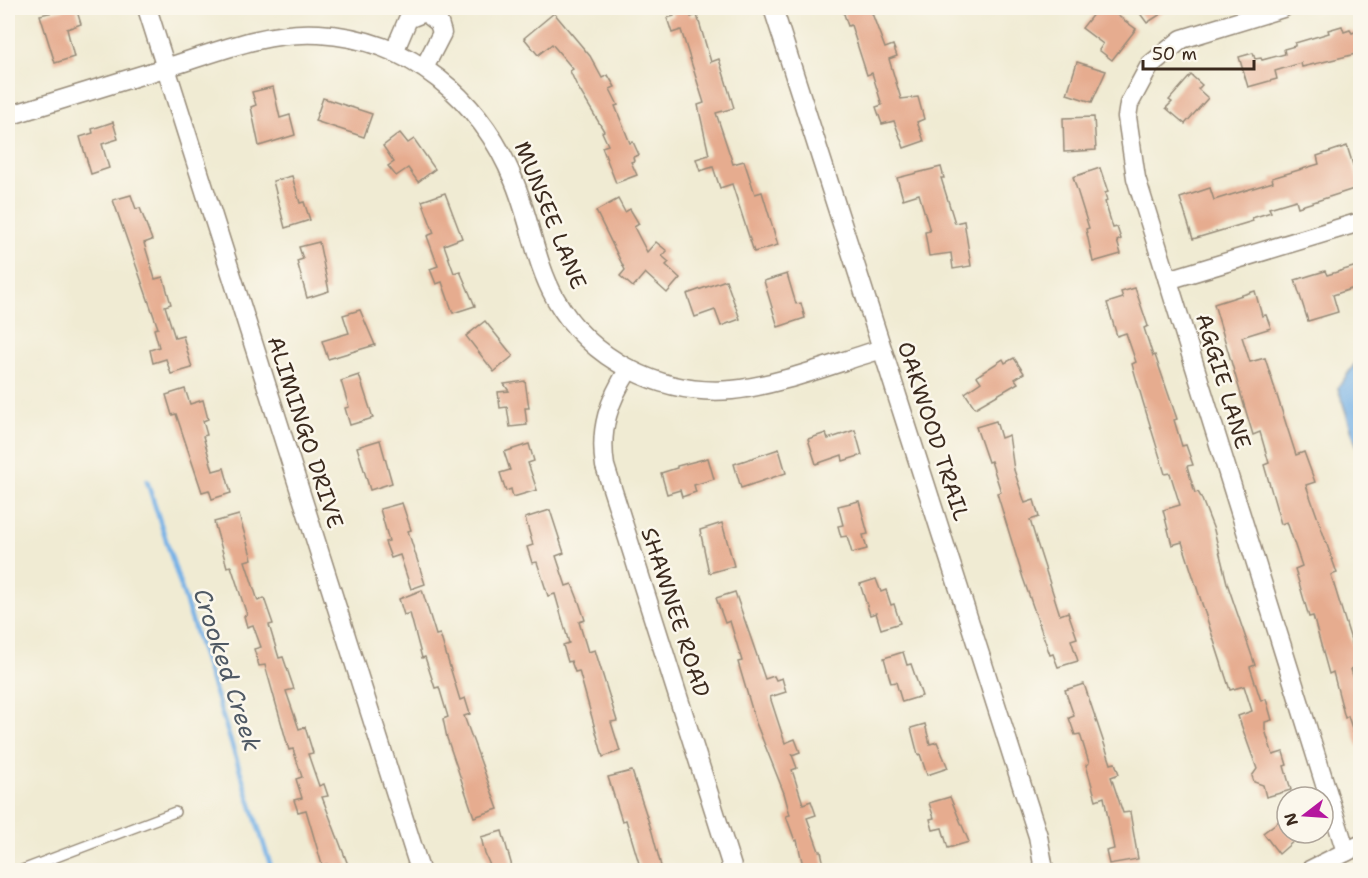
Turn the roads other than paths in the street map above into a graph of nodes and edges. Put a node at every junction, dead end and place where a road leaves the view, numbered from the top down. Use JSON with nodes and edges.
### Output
{"nodes":[{"id":1,"x":147,"y":8,"type":"edge"},
{"id":2,"x":773,"y":8,"type":"edge"},
{"id":3,"x":1282,"y":8,"type":"edge"},
{"id":4,"x":394,"y":52,"type":"junction"},
{"id":5,"x":166,"y":67,"type":"junction"},
{"id":6,"x":424,"y":68,"type":"junction"},
{"id":7,"x":8,"y":116,"type":"edge"},
{"id":8,"x":1360,"y":222,"type":"edge"},
{"id":9,"x":1168,"y":280,"type":"junction"},
{"id":10,"x":882,"y":349,"type":"junction"},
{"id":11,"x":629,"y":369,"type":"junction"},
{"id":12,"x":175,"y":812,"type":"dead end"},
{"id":13,"x":1353,"y":849,"type":"edge"},
{"id":14,"x":22,"y":870,"type":"edge"},
{"id":15,"x":420,"y":870,"type":"edge"},
{"id":16,"x":733,"y":870,"type":"edge"},
{"id":17,"x":1044,"y":870,"type":"edge"},
{"id":18,"x":1310,"y":870,"type":"edge"}],
"edges":[{"from":1,"to":5,"type":"street","name":"ALIMINGO DRIVE"},
{"from":2,"to":10,"type":"street","name":"OAKWOOD TRAIL"},
{"from":3,"to":9,"type":"street","name":"AGGIE LANE"},
{"from":4,"to":5,"type":"street","name":"MUNSEE LANE"},
{"from":4,"to":6,"type":"street","name":"MUNSEE LANE"},
{"from":4,"to":6,"type":"street"},
{"from":5,"to":7,"type":"street","name":"MUNSEE LANE"},
{"from":5,"to":15,"type":"street","name":"ALIMINGO DRIVE"},
{"from":6,"to":11,"type":"street","name":"MUNSEE LANE"},
{"from":8,"to":9,"type":"street"},
{"from":9,"to":13,"type":"street","name":"AGGIE LANE"},
{"from":10,"to":11,"type":"street","name":"MUNSEE LANE"},
{"from":10,"to":17,"type":"street","name":"OAKWOOD TRAIL"},
{"from":11,"to":16,"type":"street","name":"SHAWNEE ROAD"},
{"from":12,"to":14,"type":"lane"},
{"from":13,"to":18,"type":"street"}]}
